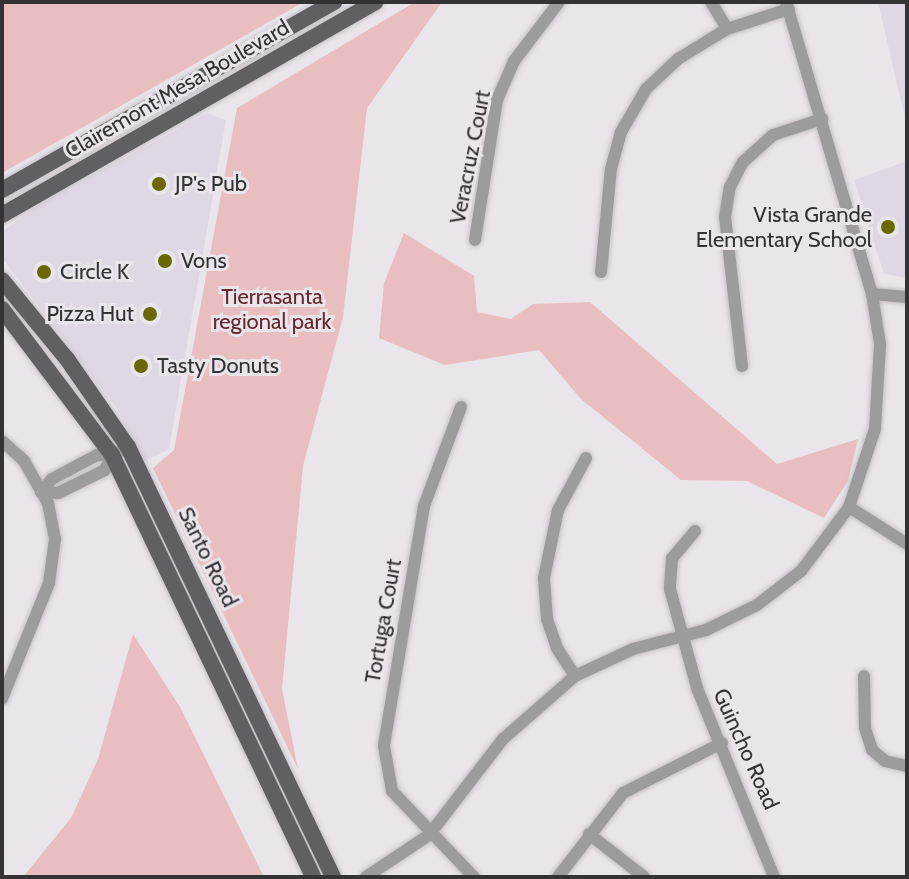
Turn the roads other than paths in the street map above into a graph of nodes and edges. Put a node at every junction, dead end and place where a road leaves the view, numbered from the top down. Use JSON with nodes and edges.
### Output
{"nodes":[{"id":1,"x":334,"y":2,"type":"edge"},
{"id":2,"x":375,"y":2,"type":"edge"},
{"id":3,"x":559,"y":2,"type":"edge"},
{"id":4,"x":711,"y":2,"type":"edge"},
{"id":5,"x":787,"y":6,"type":"edge"},
{"id":6,"x":727,"y":29,"type":"junction"},
{"id":7,"x":822,"y":119,"type":"junction"},
{"id":8,"x":2,"y":190,"type":"edge"},
{"id":9,"x":2,"y":215,"type":"edge"},
{"id":10,"x":475,"y":240,"type":"dead end"},
{"id":11,"x":601,"y":272,"type":"dead end"},
{"id":12,"x":2,"y":280,"type":"edge"},
{"id":13,"x":872,"y":294,"type":"junction"},
{"id":14,"x":907,"y":297,"type":"edge"},
{"id":15,"x":2,"y":309,"type":"edge"},
{"id":16,"x":742,"y":366,"type":"dead end"},
{"id":17,"x":461,"y":407,"type":"dead end"},
{"id":18,"x":2,"y":441,"type":"edge"},
{"id":19,"x":128,"y":447,"type":"junction"},
{"id":20,"x":112,"y":455,"type":"junction"},
{"id":21,"x":586,"y":458,"type":"dead end"},
{"id":22,"x":41,"y":492,"type":"junction"},
{"id":23,"x":849,"y":507,"type":"junction"},
{"id":24,"x":695,"y":531,"type":"dead end"},
{"id":25,"x":907,"y":544,"type":"edge"},
{"id":26,"x":684,"y":636,"type":"junction"},
{"id":27,"x":575,"y":676,"type":"junction"},
{"id":28,"x":864,"y":676,"type":"dead end"},
{"id":29,"x":2,"y":699,"type":"edge"},
{"id":30,"x":722,"y":743,"type":"junction"},
{"id":31,"x":907,"y":766,"type":"edge"},
{"id":32,"x":589,"y":834,"type":"junction"},
{"id":33,"x":429,"y":835,"type":"junction"},
{"id":34,"x":313,"y":877,"type":"edge"},
{"id":35,"x":333,"y":877,"type":"edge"},
{"id":36,"x":366,"y":877,"type":"edge"},
{"id":37,"x":474,"y":877,"type":"edge"},
{"id":38,"x":558,"y":877,"type":"edge"},
{"id":39,"x":644,"y":877,"type":"edge"},
{"id":40,"x":774,"y":877,"type":"edge"}],
"edges":[{"from":1,"to":8,"type":"main road","name":"Clairemont Mesa Boulevard"},
{"from":2,"to":9,"type":"main road","name":"Clairemont Mesa Boulevard"},
{"from":3,"to":10,"type":"street","name":"Veracruz Court"},
{"from":4,"to":6,"type":"street"},
{"from":5,"to":6,"type":"street"},
{"from":5,"to":7,"type":"street"},
{"from":6,"to":11,"type":"street"},
{"from":7,"to":13,"type":"street"},
{"from":7,"to":16,"type":"street"},
{"from":12,"to":19,"type":"main road","name":"Santo Road"},
{"from":13,"to":14,"type":"street"},
{"from":13,"to":23,"type":"street"},
{"from":15,"to":20,"type":"main road","name":"Santo Road"},
{"from":17,"to":33,"type":"street","name":"Tortuga Court"},
{"from":18,"to":22,"type":"street"},
{"from":19,"to":20,"type":"street"},
{"from":19,"to":35,"type":"main road","name":"Santo Road"},
{"from":20,"to":22,"type":"street"},
{"from":20,"to":34,"type":"main road","name":"Santo Road"},
{"from":21,"to":27,"type":"street"},
{"from":22,"to":29,"type":"street"},
{"from":23,"to":25,"type":"street"},
{"from":23,"to":26,"type":"street"},
{"from":24,"to":26,"type":"street","name":"Guincho Road"},
{"from":26,"to":27,"type":"street"},
{"from":26,"to":30,"type":"street","name":"Guincho Road"},
{"from":27,"to":33,"type":"street"},
{"from":28,"to":31,"type":"street"},
{"from":30,"to":32,"type":"street"},
{"from":30,"to":40,"type":"street","name":"Guincho Road"},
{"from":32,"to":38,"type":"street"},
{"from":32,"to":39,"type":"street"},
{"from":33,"to":36,"type":"street"},
{"from":33,"to":37,"type":"street","name":"Tortuga Court"}]}
